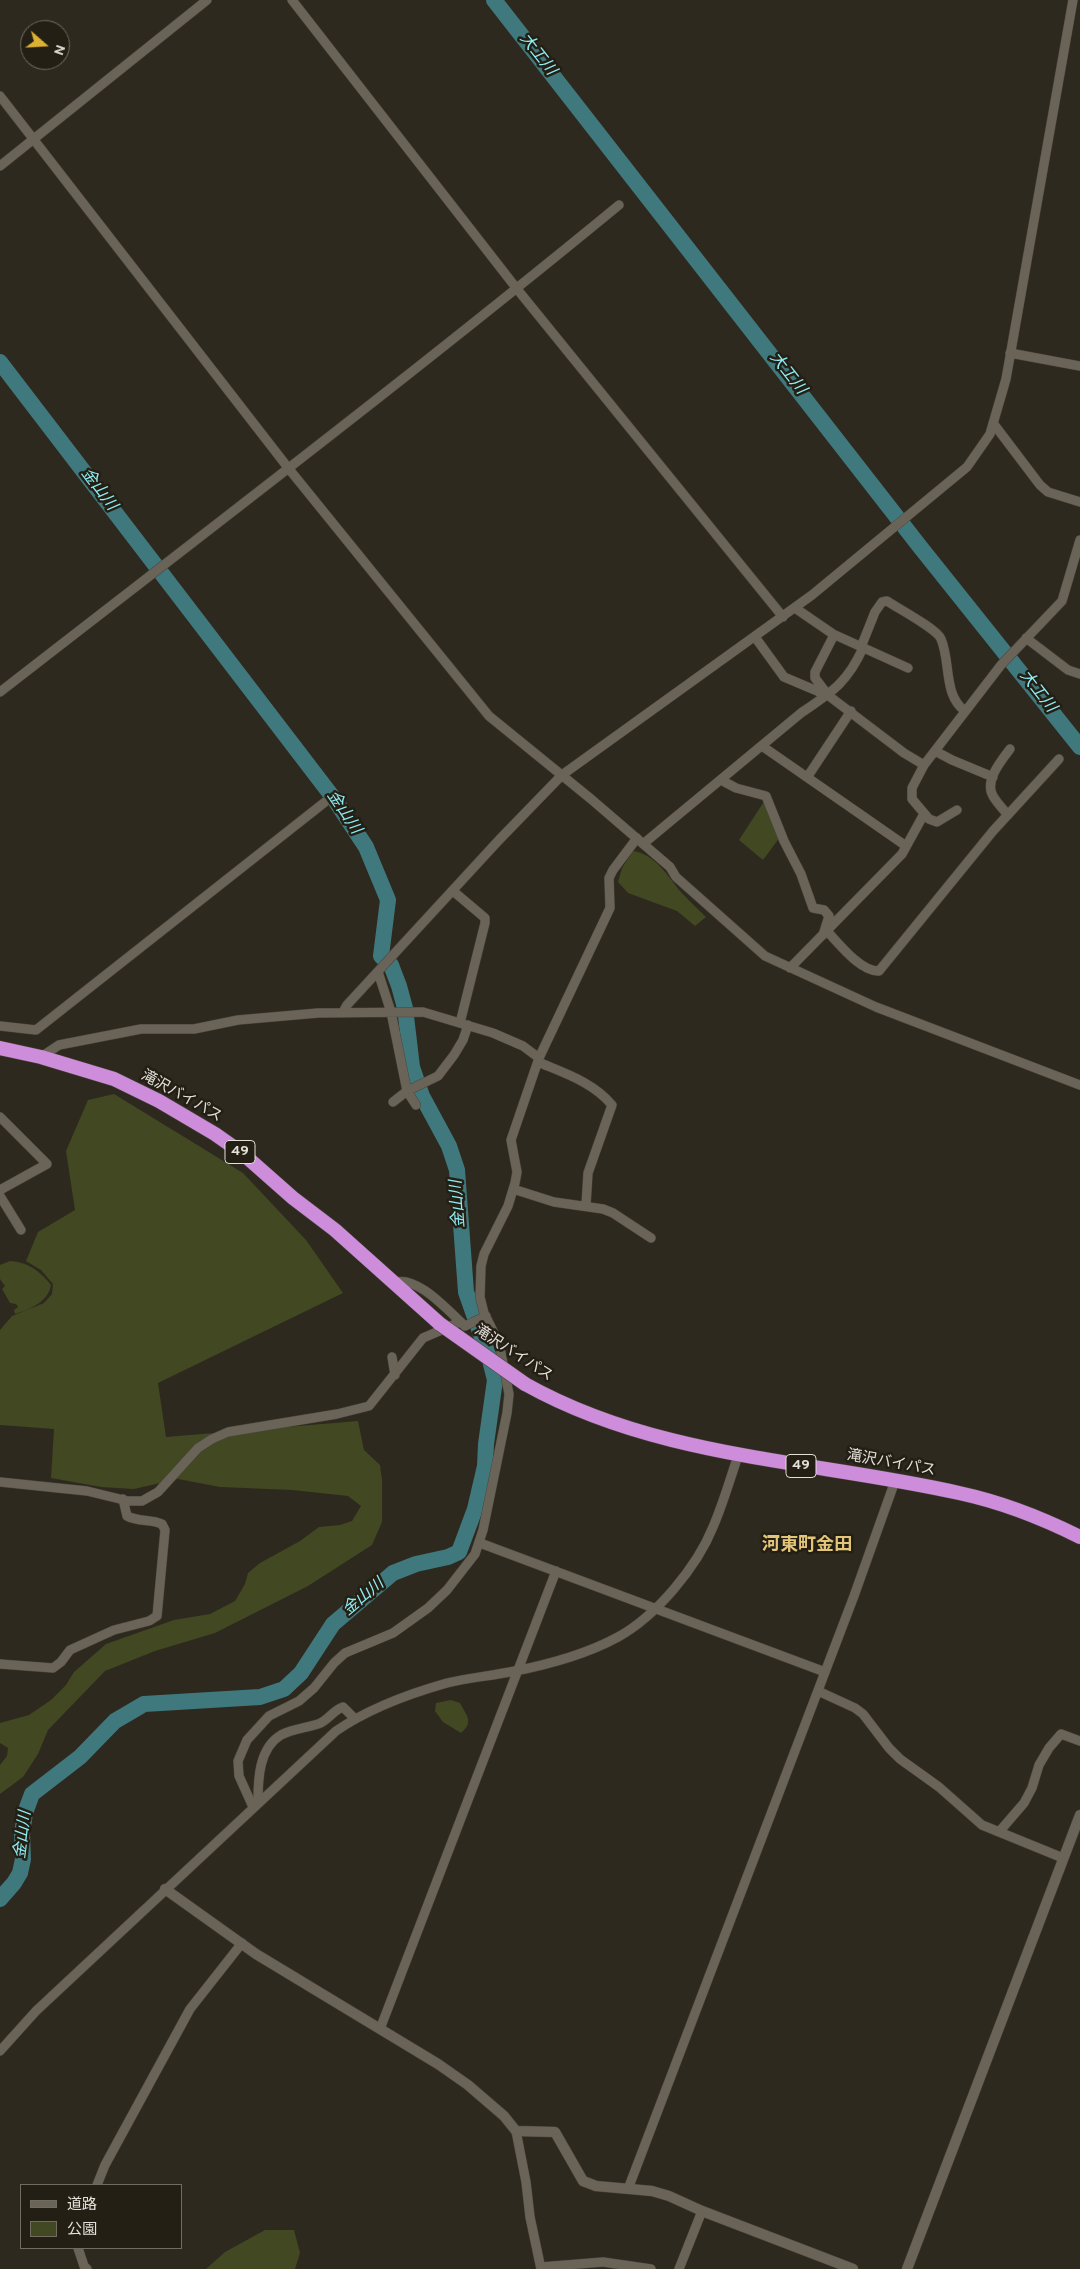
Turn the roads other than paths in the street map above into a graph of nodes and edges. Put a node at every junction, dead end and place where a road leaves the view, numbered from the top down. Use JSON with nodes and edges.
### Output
{"nodes":[{"id":1,"x":207,"y":0,"type":"edge"},
{"id":2,"x":292,"y":0,"type":"edge"},
{"id":3,"x":1073,"y":0,"type":"edge"},
{"id":4,"x":0,"y":96,"type":"edge"},
{"id":5,"x":33,"y":138,"type":"junction"},
{"id":6,"x":0,"y":166,"type":"edge"},
{"id":7,"x":619,"y":205,"type":"dead end"},
{"id":8,"x":517,"y":289,"type":"junction"},
{"id":9,"x":1010,"y":353,"type":"junction"},
{"id":10,"x":1080,"y":366,"type":"edge"},
{"id":11,"x":993,"y":423,"type":"junction"},
{"id":12,"x":289,"y":469,"type":"junction"},
{"id":13,"x":1080,"y":502,"type":"edge"},
{"id":14,"x":1080,"y":540,"type":"edge"},
{"id":15,"x":795,"y":608,"type":"junction"},
{"id":16,"x":783,"y":617,"type":"junction"},
{"id":17,"x":834,"y":634,"type":"junction"},
{"id":18,"x":755,"y":637,"type":"junction"},
{"id":19,"x":1026,"y":638,"type":"junction"},
{"id":20,"x":862,"y":647,"type":"junction"},
{"id":21,"x":908,"y":668,"type":"dead end"},
{"id":22,"x":1080,"y":674,"type":"edge"},
{"id":23,"x":0,"y":692,"type":"edge"},
{"id":24,"x":829,"y":696,"type":"junction"},
{"id":25,"x":851,"y":711,"type":"junction"},
{"id":26,"x":965,"y":711,"type":"junction"},
{"id":27,"x":762,"y":746,"type":"junction"},
{"id":28,"x":1010,"y":749,"type":"dead end"},
{"id":29,"x":935,"y":751,"type":"junction"},
{"id":30,"x":1059,"y":759,"type":"dead end"},
{"id":31,"x":924,"y":765,"type":"junction"},
{"id":32,"x":562,"y":775,"type":"junction"},
{"id":33,"x":808,"y":776,"type":"junction"},
{"id":34,"x":993,"y":777,"type":"junction"},
{"id":35,"x":720,"y":780,"type":"junction"},
{"id":36,"x":325,"y":802,"type":"dead end"},
{"id":37,"x":957,"y":810,"type":"dead end"},
{"id":38,"x":924,"y":814,"type":"junction"},
{"id":39,"x":1008,"y":815,"type":"junction"},
{"id":40,"x":640,"y":841,"type":"junction"},
{"id":41,"x":906,"y":846,"type":"junction"},
{"id":42,"x":453,"y":891,"type":"junction"},
{"id":43,"x":825,"y":933,"type":"junction"},
{"id":44,"x":790,"y":968,"type":"junction"},
{"id":45,"x":378,"y":972,"type":"junction"},
{"id":46,"x":343,"y":1012,"type":"junction"},
{"id":47,"x":391,"y":1012,"type":"junction"},
{"id":48,"x":464,"y":1024,"type":"junction"},
{"id":49,"x":0,"y":1026,"type":"edge"},
{"id":50,"x":0,"y":1048,"type":"edge"},
{"id":51,"x":17,"y":1051,"type":"junction"},
{"id":52,"x":0,"y":1057,"type":"edge"},
{"id":53,"x":41,"y":1057,"type":"junction"},
{"id":54,"x":539,"y":1060,"type":"junction"},
{"id":55,"x":1080,"y":1085,"type":"edge"},
{"id":56,"x":407,"y":1091,"type":"junction"},
{"id":57,"x":393,"y":1102,"type":"dead end"},
{"id":58,"x":416,"y":1105,"type":"dead end"},
{"id":59,"x":0,"y":1117,"type":"edge"},
{"id":60,"x":513,"y":1189,"type":"junction"},
{"id":61,"x":0,"y":1190,"type":"edge"},
{"id":62,"x":0,"y":1196,"type":"edge"},
{"id":63,"x":586,"y":1205,"type":"junction"},
{"id":64,"x":21,"y":1230,"type":"dead end"},
{"id":65,"x":651,"y":1238,"type":"dead end"},
{"id":66,"x":393,"y":1283,"type":"junction"},
{"id":67,"x":486,"y":1316,"type":"junction"},
{"id":68,"x":460,"y":1322,"type":"junction"},
{"id":69,"x":392,"y":1357,"type":"dead end"},
{"id":70,"x":395,"y":1375,"type":"junction"},
{"id":71,"x":738,"y":1456,"type":"junction"},
{"id":72,"x":895,"y":1481,"type":"junction"},
{"id":73,"x":0,"y":1482,"type":"edge"},
{"id":74,"x":122,"y":1499,"type":"junction"},
{"id":75,"x":1080,"y":1536,"type":"edge"},
{"id":76,"x":480,"y":1542,"type":"junction"},
{"id":77,"x":556,"y":1571,"type":"junction"},
{"id":78,"x":655,"y":1609,"type":"junction"},
{"id":79,"x":0,"y":1664,"type":"edge"},
{"id":80,"x":518,"y":1670,"type":"junction"},
{"id":81,"x":825,"y":1672,"type":"junction"},
{"id":82,"x":818,"y":1691,"type":"junction"},
{"id":83,"x":354,"y":1718,"type":"junction"},
{"id":84,"x":1080,"y":1740,"type":"edge"},
{"id":85,"x":255,"y":1804,"type":"junction"},
{"id":86,"x":1080,"y":1815,"type":"edge"},
{"id":87,"x":999,"y":1832,"type":"junction"},
{"id":88,"x":1064,"y":1858,"type":"junction"},
{"id":89,"x":165,"y":1888,"type":"junction"},
{"id":90,"x":242,"y":1944,"type":"junction"},
{"id":91,"x":380,"y":2029,"type":"junction"},
{"id":92,"x":0,"y":2051,"type":"edge"},
{"id":93,"x":516,"y":2131,"type":"junction"},
{"id":94,"x":97,"y":2184,"type":"edge"},
{"id":95,"x":628,"y":2189,"type":"junction"},
{"id":96,"x":702,"y":2211,"type":"junction"},
{"id":97,"x":78,"y":2249,"type":"edge"},
{"id":98,"x":541,"y":2268,"type":"edge"},
{"id":99,"x":87,"y":2269,"type":"edge"},
{"id":100,"x":651,"y":2269,"type":"edge"},
{"id":101,"x":679,"y":2269,"type":"edge"},
{"id":102,"x":854,"y":2269,"type":"edge"},
{"id":103,"x":906,"y":2269,"type":"edge"}],
"edges":[{"from":1,"to":5,"type":"street"},
{"from":2,"to":8,"type":"street"},
{"from":3,"to":9,"type":"street"},
{"from":4,"to":5,"type":"street"},
{"from":5,"to":6,"type":"street"},
{"from":5,"to":12,"type":"street"},
{"from":7,"to":8,"type":"street"},
{"from":8,"to":12,"type":"street"},
{"from":8,"to":16,"type":"street"},
{"from":9,"to":10,"type":"street"},
{"from":9,"to":11,"type":"street"},
{"from":11,"to":13,"type":"street"},
{"from":11,"to":15,"type":"street"},
{"from":12,"to":23,"type":"street"},
{"from":12,"to":32,"type":"street"},
{"from":14,"to":19,"type":"street"},
{"from":15,"to":16,"type":"street"},
{"from":15,"to":17,"type":"street"},
{"from":16,"to":18,"type":"street"},
{"from":17,"to":20,"type":"street"},
{"from":17,"to":24,"type":"street"},
{"from":18,"to":24,"type":"street"},
{"from":18,"to":32,"type":"street"},
{"from":19,"to":22,"type":"street"},
{"from":19,"to":26,"type":"street"},
{"from":20,"to":21,"type":"street"},
{"from":20,"to":24,"type":"street"},
{"from":20,"to":26,"type":"street"},
{"from":24,"to":25,"type":"street"},
{"from":24,"to":27,"type":"street"},
{"from":25,"to":31,"type":"street"},
{"from":25,"to":33,"type":"street"},
{"from":26,"to":29,"type":"street"},
{"from":27,"to":33,"type":"street"},
{"from":27,"to":35,"type":"street"},
{"from":28,"to":34,"type":"street"},
{"from":29,"to":31,"type":"street"},
{"from":29,"to":34,"type":"street"},
{"from":30,"to":39,"type":"street"},
{"from":31,"to":38,"type":"street"},
{"from":32,"to":40,"type":"street"},
{"from":32,"to":42,"type":"street"},
{"from":33,"to":41,"type":"street"},
{"from":34,"to":39,"type":"street"},
{"from":35,"to":40,"type":"street"},
{"from":35,"to":43,"type":"street"},
{"from":36,"to":49,"type":"street"},
{"from":37,"to":38,"type":"street"},
{"from":38,"to":41,"type":"street"},
{"from":39,"to":43,"type":"street"},
{"from":40,"to":44,"type":"street"},
{"from":40,"to":54,"type":"street"},
{"from":41,"to":43,"type":"street"},
{"from":42,"to":45,"type":"street"},
{"from":42,"to":48,"type":"street"},
{"from":43,"to":44,"type":"street"},
{"from":44,"to":55,"type":"street"},
{"from":45,"to":46,"type":"street"},
{"from":45,"to":47,"type":"street"},
{"from":46,"to":47,"type":"street"},
{"from":46,"to":53,"type":"street"},
{"from":47,"to":48,"type":"street"},
{"from":47,"to":56,"type":"street"},
{"from":48,"to":54,"type":"street"},
{"from":48,"to":56,"type":"street"},
{"from":50,"to":51,"type":"highway","name":"滝沢バイパス","number":"49"},
{"from":51,"to":52,"type":"street"},
{"from":51,"to":53,"type":"highway","name":"滝沢バイパス","number":"49"},
{"from":53,"to":66,"type":"highway","name":"滝沢バイパス","number":"49"},
{"from":54,"to":60,"type":"street"},
{"from":54,"to":63,"type":"street"},
{"from":56,"to":57,"type":"street"},
{"from":56,"to":58,"type":"street"},
{"from":59,"to":61,"type":"street"},
{"from":60,"to":63,"type":"street"},
{"from":60,"to":67,"type":"street"},
{"from":62,"to":64,"type":"street"},
{"from":63,"to":65,"type":"street"},
{"from":66,"to":68,"type":"street"},
{"from":66,"to":71,"type":"highway","name":"滝沢バイパス","number":"49","bridge":true},
{"from":67,"to":68,"type":"street"},
{"from":67,"to":76,"type":"street"},
{"from":68,"to":70,"type":"street"},
{"from":69,"to":70,"type":"street"},
{"from":70,"to":74,"type":"street"},
{"from":71,"to":72,"type":"highway","name":"滝沢バイパス","number":"49"},
{"from":71,"to":78,"type":"street"},
{"from":72,"to":75,"type":"highway","name":"滝沢バイパス","number":"49"},
{"from":72,"to":81,"type":"street"},
{"from":73,"to":74,"type":"street"},
{"from":74,"to":79,"type":"street"},
{"from":76,"to":77,"type":"street"},
{"from":76,"to":85,"type":"street"},
{"from":77,"to":78,"type":"street"},
{"from":77,"to":80,"type":"street"},
{"from":78,"to":80,"type":"street"},
{"from":78,"to":81,"type":"street"},
{"from":80,"to":83,"type":"street"},
{"from":80,"to":91,"type":"street"},
{"from":81,"to":82,"type":"street"},
{"from":82,"to":87,"type":"street"},
{"from":82,"to":95,"type":"street"},
{"from":83,"to":85,"type":"street"},
{"from":83,"to":85,"type":"street"},
{"from":84,"to":87,"type":"street"},
{"from":85,"to":89,"type":"street"},
{"from":86,"to":88,"type":"street"},
{"from":87,"to":88,"type":"street"},
{"from":88,"to":103,"type":"street"},
{"from":89,"to":90,"type":"street"},
{"from":89,"to":92,"type":"street"},
{"from":90,"to":91,"type":"street"},
{"from":90,"to":94,"type":"street"},
{"from":91,"to":93,"type":"street"},
{"from":93,"to":95,"type":"street"},
{"from":93,"to":98,"type":"street"},
{"from":95,"to":96,"type":"street"},
{"from":96,"to":101,"type":"street"},
{"from":96,"to":102,"type":"street"},
{"from":97,"to":99,"type":"street"},
{"from":98,"to":100,"type":"street"}]}
